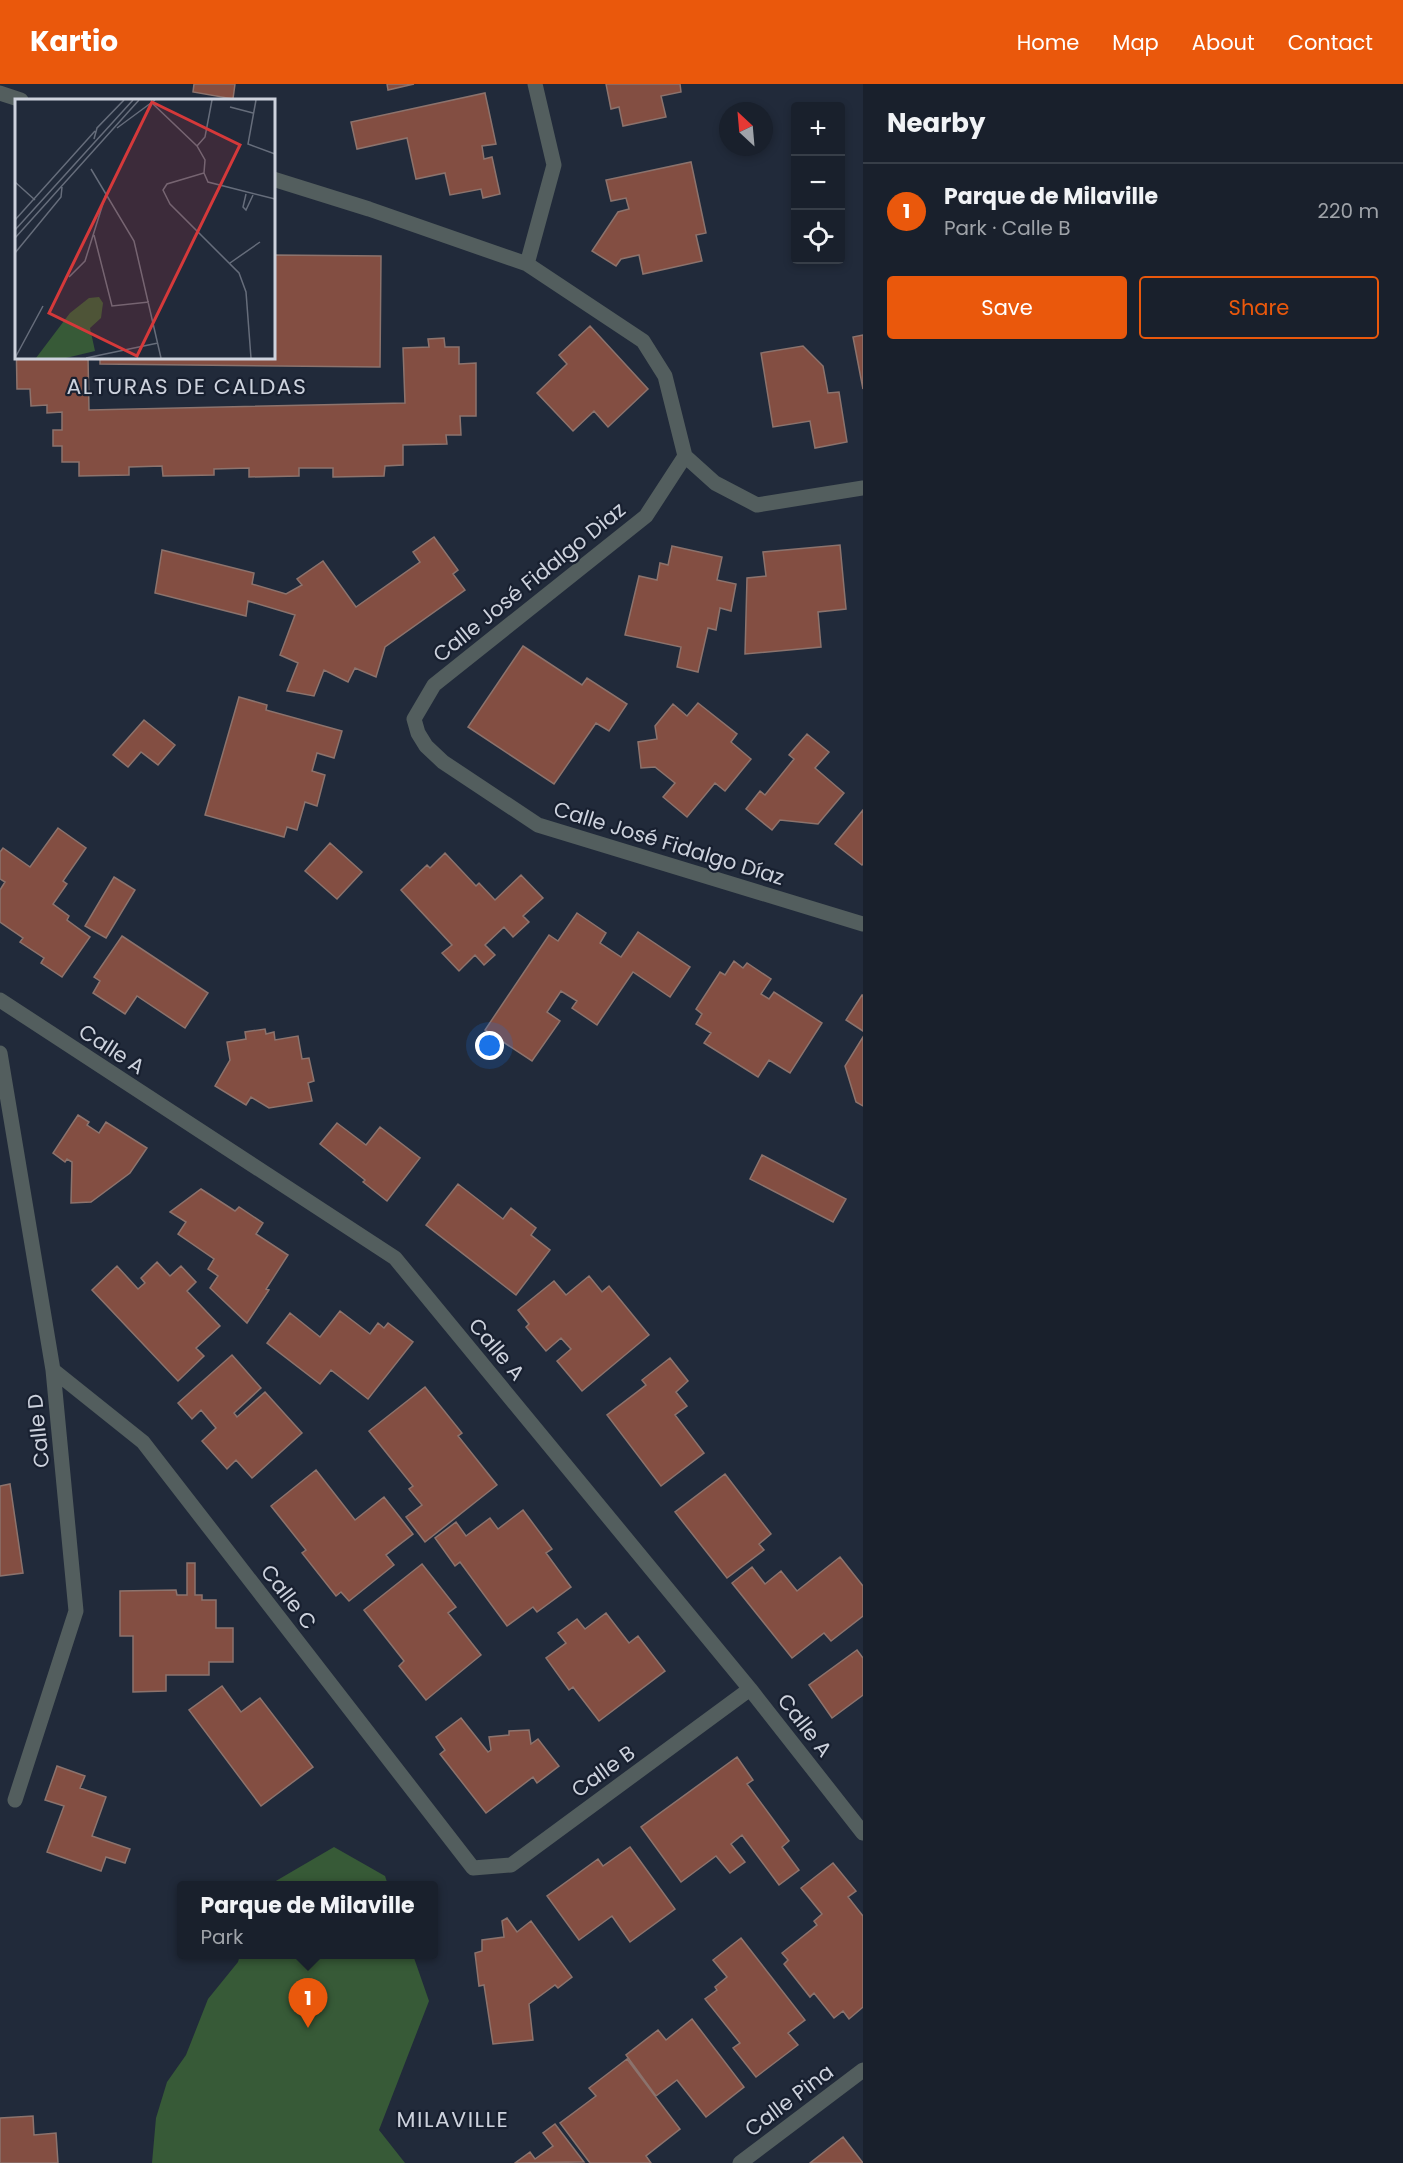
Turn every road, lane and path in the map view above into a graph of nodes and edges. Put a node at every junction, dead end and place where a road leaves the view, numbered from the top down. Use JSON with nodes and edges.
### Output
{"nodes":[{"id":1,"x":535,"y":84,"type":"edge"},
{"id":2,"x":0,"y":93,"type":"edge"},
{"id":3,"x":18,"y":99,"type":"edge"},
{"id":4,"x":274,"y":179,"type":"edge"},
{"id":5,"x":527,"y":264,"type":"junction"},
{"id":6,"x":685,"y":456,"type":"junction"},
{"id":7,"x":863,"y":489,"type":"edge"},
{"id":8,"x":443,"y":762,"type":"joint"},
{"id":9,"x":863,"y":924,"type":"edge"},
{"id":10,"x":0,"y":1000,"type":"edge"},
{"id":11,"x":0,"y":1053,"type":"edge"},
{"id":12,"x":53,"y":1370,"type":"junction"},
{"id":13,"x":750,"y":1689,"type":"junction"},
{"id":14,"x":15,"y":1800,"type":"dead end"},
{"id":15,"x":863,"y":1833,"type":"edge"},
{"id":16,"x":473,"y":1868,"type":"joint"},
{"id":17,"x":863,"y":2070,"type":"edge"},
{"id":18,"x":740,"y":2163,"type":"edge"}],
"edges":[{"from":1,"to":5,"type":"street"},
{"from":2,"to":3,"type":"street"},
{"from":4,"to":5,"type":"street"},
{"from":5,"to":6,"type":"street"},
{"from":6,"to":7,"type":"street"},
{"from":6,"to":8,"type":"street","name":"Calle José Fidalgo Diaz"},
{"from":8,"to":9,"type":"street","name":"Calle José Fidalgo Díaz"},
{"from":10,"to":13,"type":"street","name":"Calle A"},
{"from":11,"to":12,"type":"street","name":"Calle D"},
{"from":12,"to":14,"type":"street","name":"Calle D"},
{"from":12,"to":16,"type":"street","name":"Calle C"},
{"from":13,"to":15,"type":"street","name":"Calle A"},
{"from":13,"to":16,"type":"street","name":"Calle B"},
{"from":17,"to":18,"type":"street","name":"Calle Pina"}]}
